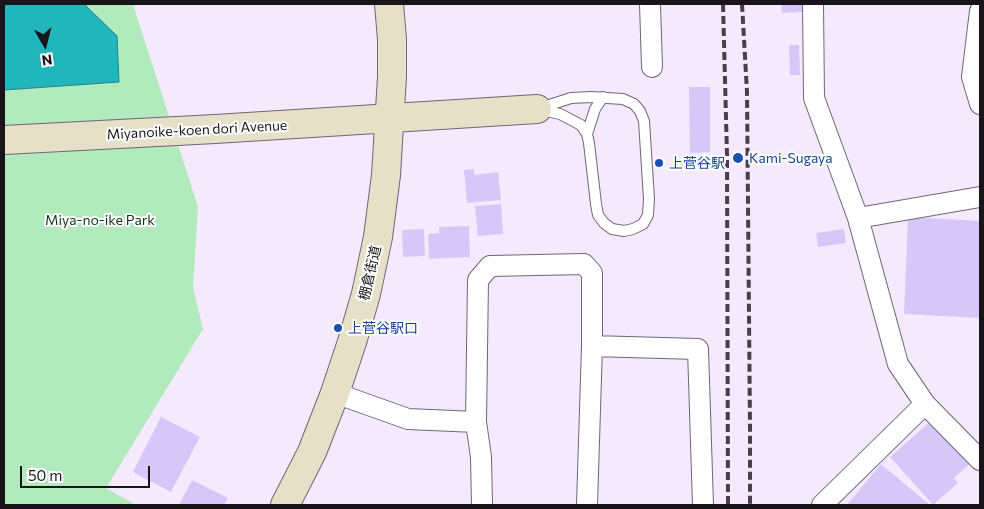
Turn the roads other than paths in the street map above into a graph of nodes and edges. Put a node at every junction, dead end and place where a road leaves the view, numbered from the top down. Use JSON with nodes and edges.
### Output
{"nodes":[{"id":1,"x":389,"y":4,"type":"edge"},
{"id":2,"x":650,"y":4,"type":"edge"},
{"id":3,"x":813,"y":4,"type":"edge"},
{"id":4,"x":980,"y":11,"type":"edge"},
{"id":5,"x":652,"y":67,"type":"dead end"},
{"id":6,"x":604,"y":97,"type":"junction"},
{"id":7,"x":980,"y":104,"type":"edge"},
{"id":8,"x":537,"y":109,"type":"junction"},
{"id":9,"x":390,"y":118,"type":"junction"},
{"id":10,"x":587,"y":134,"type":"junction"},
{"id":11,"x":4,"y":140,"type":"edge"},
{"id":12,"x":980,"y":197,"type":"edge"},
{"id":13,"x":858,"y":218,"type":"junction"},
{"id":14,"x":592,"y":346,"type":"junction"},
{"id":15,"x":335,"y":393,"type":"junction"},
{"id":16,"x":925,"y":404,"type":"junction"},
{"id":17,"x":476,"y":422,"type":"junction"},
{"id":18,"x":980,"y":460,"type":"edge"},
{"id":19,"x":291,"y":504,"type":"edge"},
{"id":20,"x":482,"y":505,"type":"edge"},
{"id":21,"x":587,"y":505,"type":"edge"},
{"id":22,"x":703,"y":505,"type":"edge"},
{"id":23,"x":822,"y":505,"type":"edge"}],
"edges":[{"from":1,"to":9,"type":"main road","name":"棚倉街道"},
{"from":2,"to":5,"type":"street"},
{"from":3,"to":13,"type":"street"},
{"from":4,"to":7,"type":"street"},
{"from":6,"to":8,"type":"lane"},
{"from":6,"to":10,"type":"lane"},
{"from":6,"to":10,"type":"lane"},
{"from":8,"to":9,"type":"main road","name":"Miyanoike-koen dori Avenue"},
{"from":8,"to":10,"type":"lane"},
{"from":9,"to":11,"type":"main road","name":"Miyanoike-koen dori Avenue"},
{"from":9,"to":15,"type":"main road","name":"棚倉街道"},
{"from":12,"to":13,"type":"street"},
{"from":13,"to":16,"type":"street"},
{"from":14,"to":17,"type":"street"},
{"from":14,"to":21,"type":"street"},
{"from":14,"to":22,"type":"street"},
{"from":15,"to":17,"type":"street"},
{"from":15,"to":19,"type":"main road","name":"棚倉街道"},
{"from":16,"to":18,"type":"street"},
{"from":16,"to":23,"type":"street"},
{"from":17,"to":20,"type":"street"}]}
